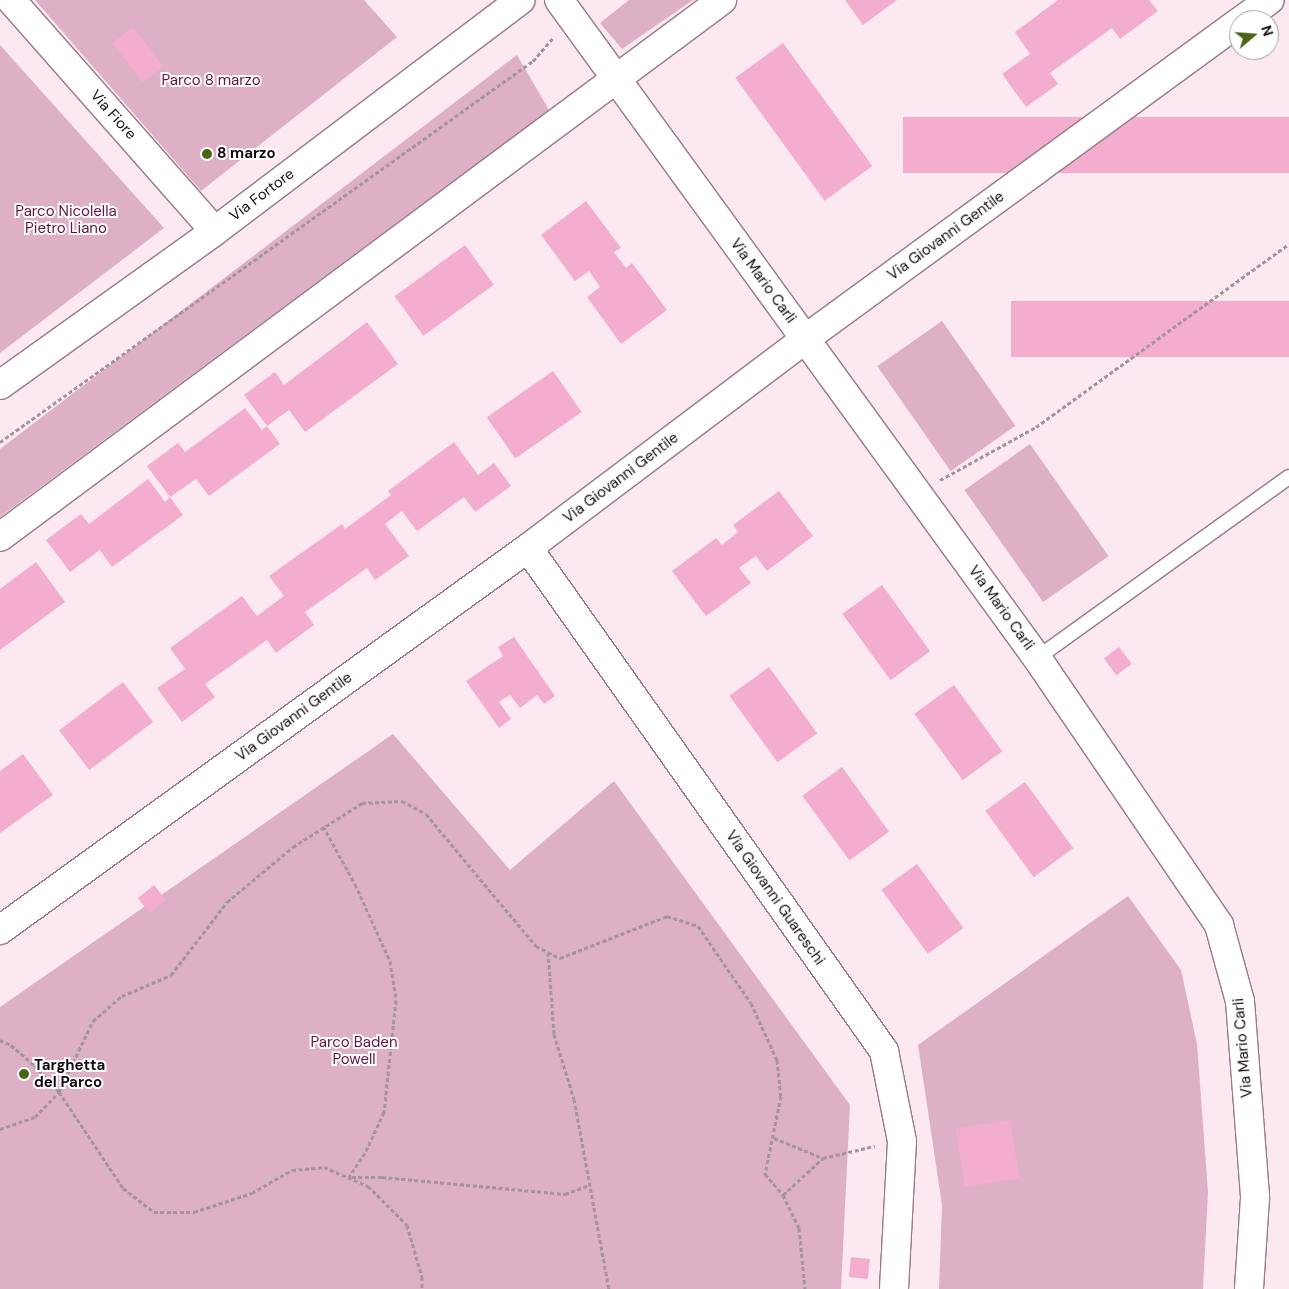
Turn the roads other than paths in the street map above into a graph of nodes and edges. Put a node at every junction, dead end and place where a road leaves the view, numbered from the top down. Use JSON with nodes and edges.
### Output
{"nodes":[{"id":1,"x":11,"y":0,"type":"edge"},
{"id":2,"x":520,"y":0,"type":"edge"},
{"id":3,"x":559,"y":0,"type":"edge"},
{"id":4,"x":722,"y":0,"type":"edge"},
{"id":5,"x":1270,"y":0,"type":"edge"},
{"id":6,"x":1256,"y":10,"type":"edge"},
{"id":7,"x":1229,"y":29,"type":"edge"},
{"id":8,"x":615,"y":78,"type":"junction"},
{"id":9,"x":215,"y":231,"type":"junction"},
{"id":10,"x":805,"y":339,"type":"junction"},
{"id":11,"x":0,"y":385,"type":"edge"},
{"id":12,"x":1289,"y":476,"type":"edge"},
{"id":13,"x":0,"y":538,"type":"edge"},
{"id":14,"x":528,"y":548,"type":"junction"},
{"id":15,"x":1038,"y":658,"type":"junction"},
{"id":16,"x":0,"y":930,"type":"edge"},
{"id":17,"x":894,"y":1289,"type":"edge"},
{"id":18,"x":1249,"y":1289,"type":"edge"}],
"edges":[{"from":1,"to":9,"type":"street","name":"Via Fiore"},
{"from":2,"to":9,"type":"street","name":"Via Fortore"},
{"from":3,"to":8,"type":"street","name":"Via Mario Carli"},
{"from":4,"to":8,"type":"street"},
{"from":5,"to":6,"type":"street"},
{"from":7,"to":10,"type":"street","name":"Via Giovanni Gentile"},
{"from":8,"to":10,"type":"street","name":"Via Mario Carli"},
{"from":8,"to":13,"type":"street"},
{"from":9,"to":11,"type":"street","name":"Via Fortore"},
{"from":10,"to":14,"type":"street","name":"Via Giovanni Gentile"},
{"from":10,"to":15,"type":"street","name":"Via Mario Carli"},
{"from":12,"to":15,"type":"lane"},
{"from":14,"to":16,"type":"street","name":"Via Giovanni Gentile"},
{"from":14,"to":17,"type":"street","name":"Via Giovanni Guareschi"},
{"from":15,"to":18,"type":"street","name":"Via Mario Carli"}]}
